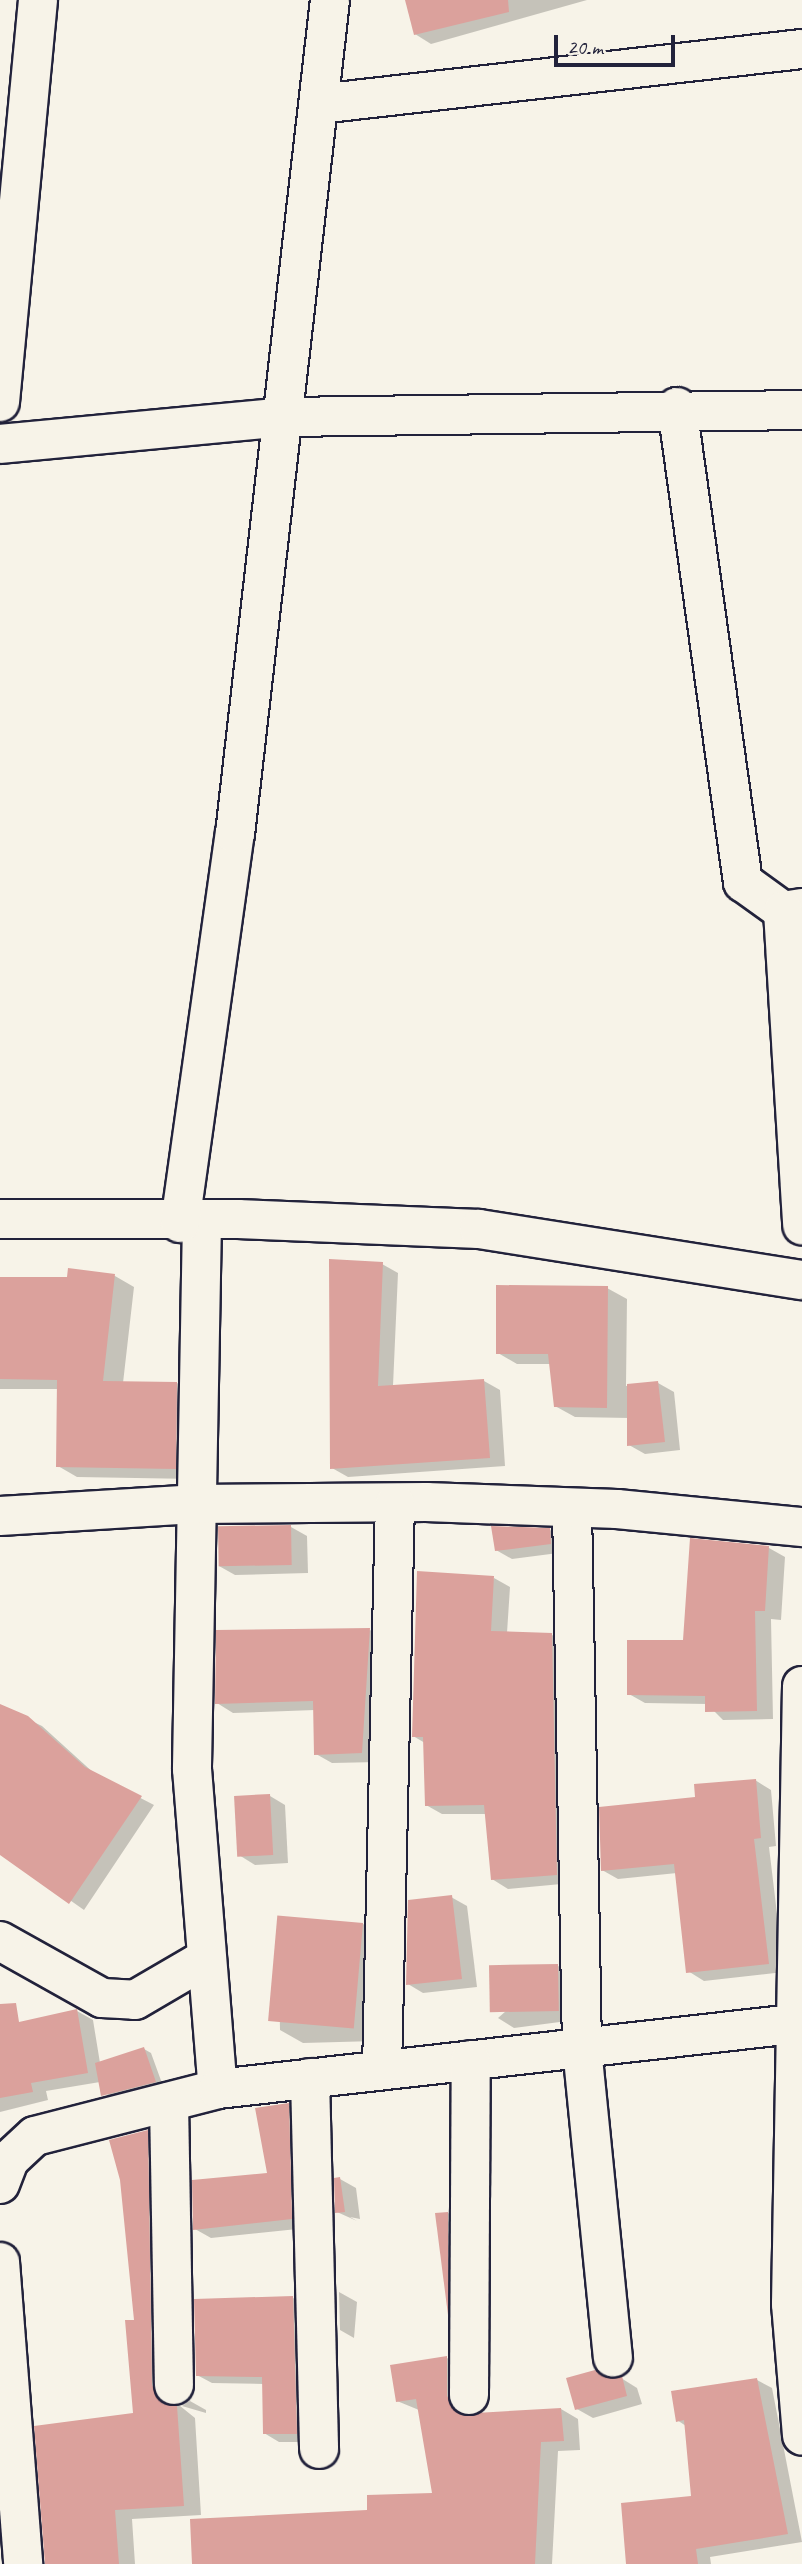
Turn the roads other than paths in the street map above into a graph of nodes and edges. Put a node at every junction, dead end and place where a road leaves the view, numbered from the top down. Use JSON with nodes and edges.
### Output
{"nodes":[{"id":1,"x":38,"y":0,"type":"edge"},
{"id":2,"x":330,"y":0,"type":"edge"},
{"id":3,"x":802,"y":49,"type":"edge"},
{"id":4,"x":319,"y":104,"type":"junction"},
{"id":5,"x":0,"y":402,"type":"edge"},
{"id":6,"x":677,"y":407,"type":"junction"},
{"id":7,"x":802,"y":410,"type":"edge"},
{"id":8,"x":284,"y":417,"type":"junction"},
{"id":9,"x":0,"y":444,"type":"edge"},
{"id":10,"x":793,"y":909,"type":"edge"},
{"id":11,"x":0,"y":1219,"type":"edge"},
{"id":12,"x":191,"y":1222,"type":"junction"},
{"id":13,"x":802,"y":1225,"type":"edge"},
{"id":14,"x":802,"y":1280,"type":"edge"},
{"id":15,"x":395,"y":1503,"type":"junction"},
{"id":16,"x":195,"y":1504,"type":"junction"},
{"id":17,"x":572,"y":1508,"type":"junction"},
{"id":18,"x":0,"y":1517,"type":"edge"},
{"id":19,"x":802,"y":1527,"type":"edge"},
{"id":20,"x":802,"y":1686,"type":"edge"},
{"id":21,"x":0,"y":1941,"type":"edge"},
{"id":22,"x":207,"y":1958,"type":"junction"},
{"id":23,"x":798,"y":2024,"type":"edge"},
{"id":24,"x":582,"y":2048,"type":"junction"},
{"id":25,"x":471,"y":2060,"type":"junction"},
{"id":26,"x":382,"y":2070,"type":"junction"},
{"id":27,"x":310,"y":2078,"type":"junction"},
{"id":28,"x":218,"y":2089,"type":"junction"},
{"id":29,"x":169,"y":2102,"type":"junction"},
{"id":30,"x":0,"y":2184,"type":"edge"},
{"id":31,"x":0,"y":2262,"type":"edge"},
{"id":32,"x":613,"y":2357,"type":"dead end"},
{"id":33,"x":174,"y":2385,"type":"dead end"},
{"id":34,"x":469,"y":2395,"type":"dead end"},
{"id":35,"x":802,"y":2436,"type":"edge"},
{"id":36,"x":319,"y":2449,"type":"dead end"},
{"id":37,"x":23,"y":2564,"type":"edge"}],
"edges":[{"from":1,"to":5,"type":"street"},
{"from":2,"to":4,"type":"street"},
{"from":3,"to":4,"type":"street"},
{"from":4,"to":8,"type":"street"},
{"from":6,"to":7,"type":"street"},
{"from":6,"to":8,"type":"street"},
{"from":6,"to":10,"type":"street"},
{"from":8,"to":9,"type":"street"},
{"from":8,"to":12,"type":"street"},
{"from":10,"to":13,"type":"street"},
{"from":11,"to":12,"type":"street"},
{"from":12,"to":14,"type":"street"},
{"from":12,"to":16,"type":"street"},
{"from":15,"to":16,"type":"street"},
{"from":15,"to":17,"type":"street"},
{"from":15,"to":26,"type":"street"},
{"from":16,"to":18,"type":"street"},
{"from":16,"to":22,"type":"street"},
{"from":17,"to":19,"type":"street"},
{"from":17,"to":24,"type":"street"},
{"from":20,"to":23,"type":"street"},
{"from":21,"to":22,"type":"street"},
{"from":22,"to":28,"type":"street"},
{"from":23,"to":24,"type":"street"},
{"from":23,"to":35,"type":"street"},
{"from":24,"to":25,"type":"street"},
{"from":24,"to":32,"type":"street"},
{"from":25,"to":26,"type":"street"},
{"from":25,"to":34,"type":"street"},
{"from":26,"to":27,"type":"street"},
{"from":27,"to":28,"type":"street"},
{"from":27,"to":36,"type":"street"},
{"from":28,"to":29,"type":"street"},
{"from":29,"to":30,"type":"street"},
{"from":29,"to":33,"type":"street"},
{"from":31,"to":37,"type":"street"}]}
